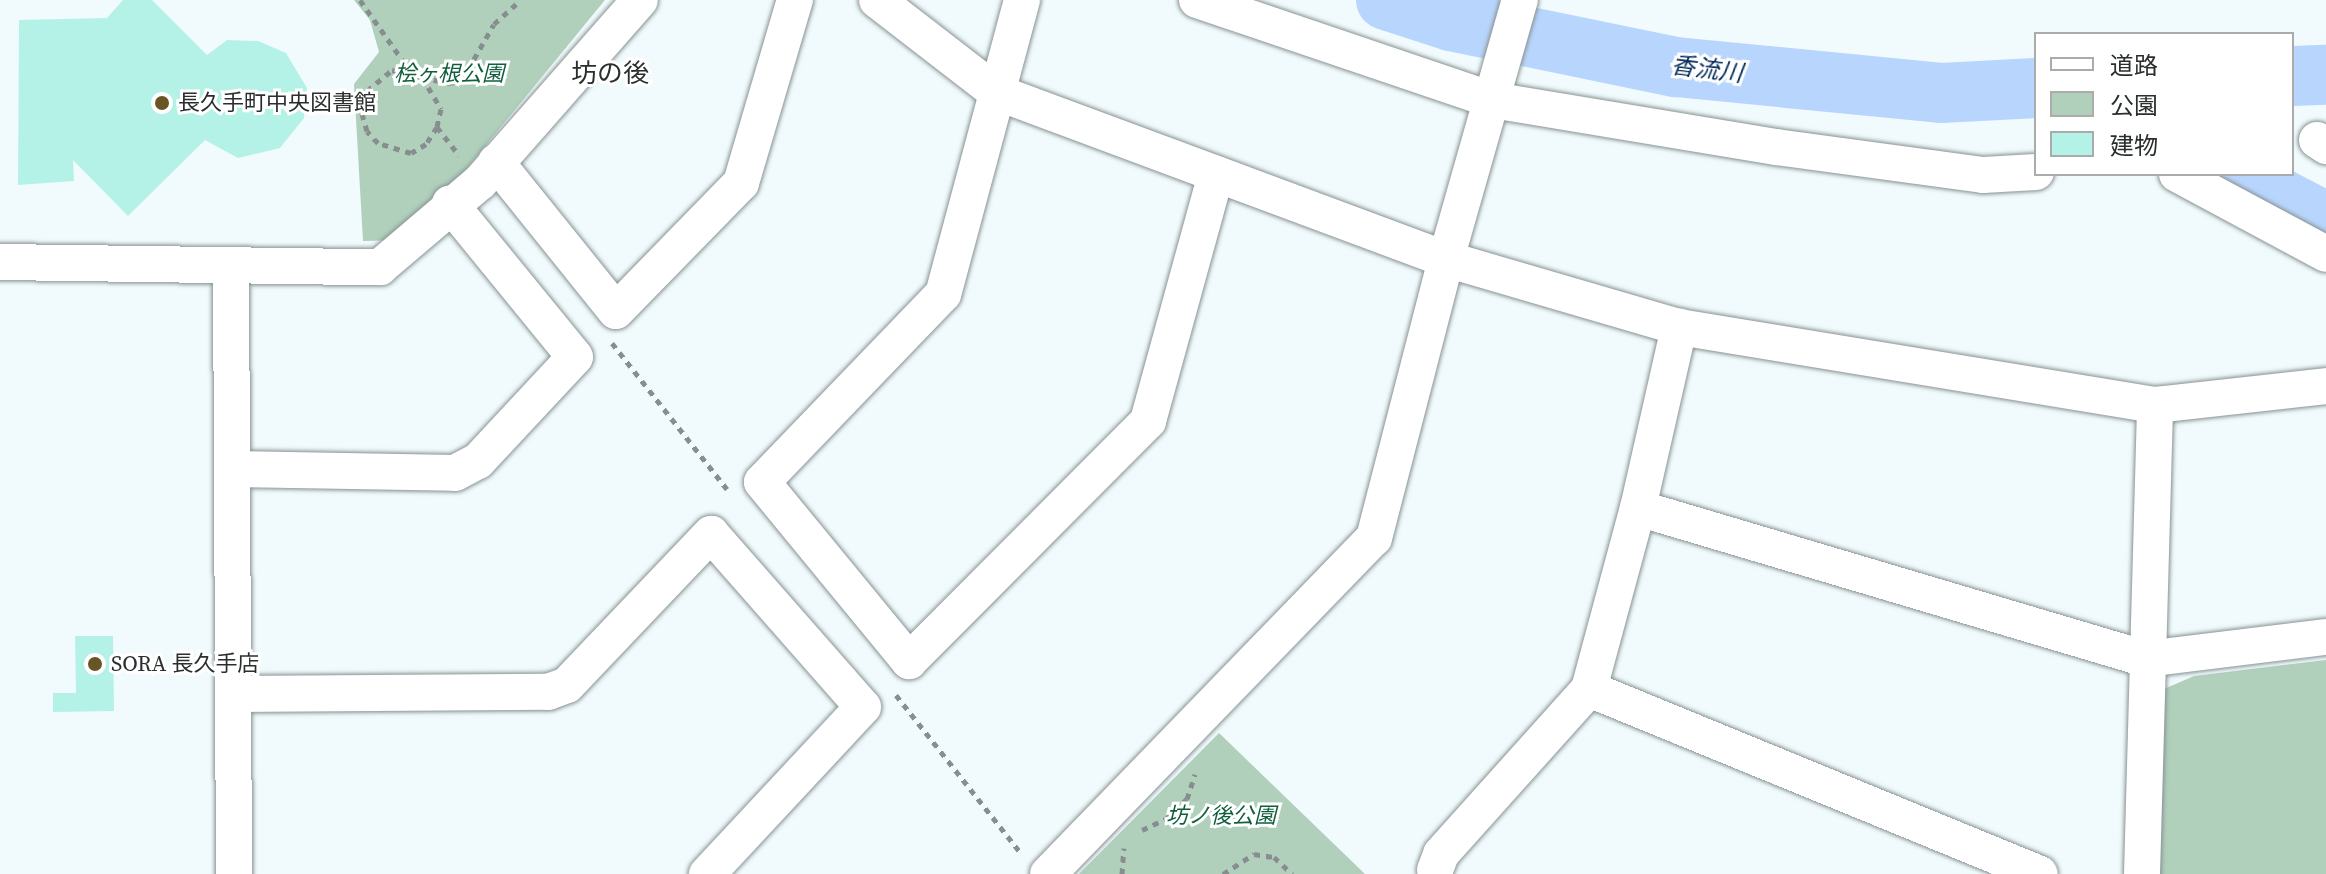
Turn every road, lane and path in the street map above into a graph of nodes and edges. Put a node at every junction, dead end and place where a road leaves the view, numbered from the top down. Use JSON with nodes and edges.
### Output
{"nodes":[{"id":1,"x":360,"y":0,"type":"edge"},
{"id":2,"x":521,"y":0,"type":"edge"},
{"id":3,"x":640,"y":0,"type":"edge"},
{"id":4,"x":795,"y":0,"type":"edge"},
{"id":5,"x":877,"y":0,"type":"edge"},
{"id":6,"x":1022,"y":0,"type":"edge"},
{"id":7,"x":1197,"y":0,"type":"edge"},
{"id":8,"x":1520,"y":0,"type":"edge"},
{"id":9,"x":422,"y":77,"type":"junction"},
{"id":10,"x":1496,"y":89,"type":"junction"},
{"id":11,"x":996,"y":92,"type":"junction"},
{"id":12,"x":2326,"y":138,"type":"edge"},
{"id":13,"x":2326,"y":146,"type":"edge"},
{"id":14,"x":496,"y":162,"type":"junction"},
{"id":15,"x":2034,"y":172,"type":"edge"},
{"id":16,"x":1216,"y":174,"type":"junction"},
{"id":17,"x":2181,"y":176,"type":"edge"},
{"id":18,"x":450,"y":204,"type":"junction"},
{"id":19,"x":2326,"y":254,"type":"edge"},
{"id":20,"x":1446,"y":259,"type":"junction"},
{"id":21,"x":0,"y":262,"type":"edge"},
{"id":22,"x":231,"y":267,"type":"junction"},
{"id":23,"x":1679,"y":327,"type":"junction"},
{"id":24,"x":610,"y":341,"type":"dead end"},
{"id":25,"x":2326,"y":386,"type":"edge"},
{"id":26,"x":2155,"y":405,"type":"junction"},
{"id":27,"x":233,"y":469,"type":"junction"},
{"id":28,"x":736,"y":501,"type":"dead end"},
{"id":29,"x":1638,"y":508,"type":"junction"},
{"id":30,"x":2326,"y":637,"type":"edge"},
{"id":31,"x":2146,"y":659,"type":"junction"},
{"id":32,"x":887,"y":684,"type":"dead end"},
{"id":33,"x":1589,"y":689,"type":"junction"},
{"id":34,"x":234,"y":694,"type":"junction"},
{"id":35,"x":1195,"y":774,"type":"dead end"},
{"id":36,"x":1138,"y":832,"type":"dead end"},
{"id":37,"x":1130,"y":842,"type":"dead end"},
{"id":38,"x":1038,"y":867,"type":"edge"},
{"id":39,"x":1437,"y":873,"type":"edge"},
{"id":40,"x":234,"y":874,"type":"edge"},
{"id":41,"x":707,"y":874,"type":"edge"},
{"id":42,"x":1122,"y":874,"type":"edge"},
{"id":43,"x":1223,"y":874,"type":"edge"},
{"id":44,"x":1292,"y":874,"type":"edge"},
{"id":45,"x":2040,"y":874,"type":"edge"},
{"id":46,"x":2142,"y":874,"type":"edge"}],
"edges":[{"from":1,"to":9,"type":"path"},
{"from":2,"to":9,"type":"path"},
{"from":3,"to":14,"type":"street"},
{"from":4,"to":14,"type":"street"},
{"from":5,"to":11,"type":"street"},
{"from":6,"to":11,"type":"street"},
{"from":7,"to":10,"type":"street"},
{"from":8,"to":10,"type":"street"},
{"from":9,"to":9,"type":"path"},
{"from":10,"to":15,"type":"street"},
{"from":10,"to":20,"type":"street"},
{"from":11,"to":16,"type":"street"},
{"from":11,"to":16,"type":"street"},
{"from":12,"to":13,"type":"street"},
{"from":14,"to":18,"type":"street"},
{"from":16,"to":20,"type":"street"},
{"from":17,"to":19,"type":"street"},
{"from":18,"to":22,"type":"street"},
{"from":18,"to":27,"type":"street"},
{"from":20,"to":23,"type":"street"},
{"from":20,"to":38,"type":"street"},
{"from":21,"to":22,"type":"street"},
{"from":22,"to":27,"type":"street"},
{"from":23,"to":26,"type":"street"},
{"from":23,"to":29,"type":"street"},
{"from":24,"to":28,"type":"path"},
{"from":25,"to":26,"type":"street"},
{"from":26,"to":31,"type":"street"},
{"from":27,"to":34,"type":"street"},
{"from":29,"to":31,"type":"street"},
{"from":29,"to":33,"type":"street"},
{"from":30,"to":31,"type":"street"},
{"from":31,"to":46,"type":"street"},
{"from":32,"to":38,"type":"path"},
{"from":33,"to":39,"type":"street"},
{"from":33,"to":45,"type":"street"},
{"from":34,"to":40,"type":"street"},
{"from":34,"to":41,"type":"street"},
{"from":35,"to":36,"type":"path"},
{"from":37,"to":42,"type":"path"},
{"from":43,"to":44,"type":"path"}]}
